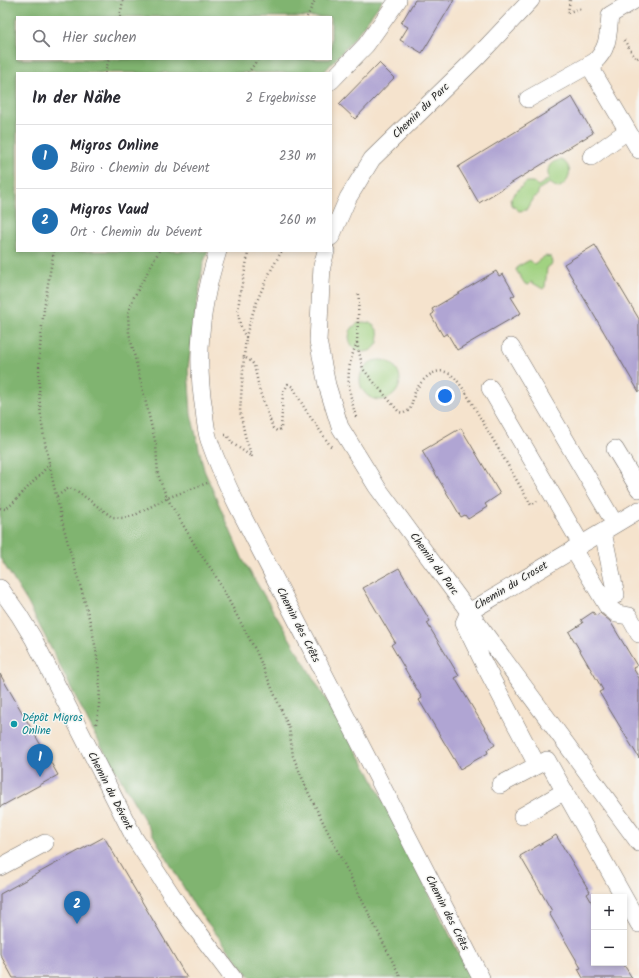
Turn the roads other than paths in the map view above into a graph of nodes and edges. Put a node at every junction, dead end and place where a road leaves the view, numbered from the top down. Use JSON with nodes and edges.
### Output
{"nodes":[{"id":1,"x":398,"y":0,"type":"edge"},
{"id":2,"x":531,"y":0,"type":"edge"},
{"id":3,"x":635,"y":0,"type":"edge"},
{"id":4,"x":599,"y":58,"type":"junction"},
{"id":5,"x":332,"y":80,"type":"edge"},
{"id":6,"x":528,"y":99,"type":"dead end"},
{"id":7,"x":627,"y":130,"type":"junction"},
{"id":8,"x":639,"y":150,"type":"edge"},
{"id":9,"x":591,"y":158,"type":"dead end"},
{"id":10,"x":332,"y":234,"type":"edge"},
{"id":11,"x":218,"y":252,"type":"edge"},
{"id":12,"x":326,"y":252,"type":"edge"},
{"id":13,"x":511,"y":347,"type":"dead end"},
{"id":14,"x":490,"y":388,"type":"dead end"},
{"id":15,"x":615,"y":449,"type":"dead end"},
{"id":16,"x":639,"y":489,"type":"edge"},
{"id":17,"x":639,"y":510,"type":"edge"},
{"id":18,"x":609,"y":528,"type":"junction"},
{"id":19,"x":577,"y":547,"type":"junction"},
{"id":20,"x":2,"y":591,"type":"edge"},
{"id":21,"x":616,"y":595,"type":"dead end"},
{"id":22,"x":468,"y":612,"type":"junction"},
{"id":23,"x":639,"y":634,"type":"edge"},
{"id":24,"x":537,"y":765,"type":"junction"},
{"id":25,"x":500,"y":786,"type":"dead end"},
{"id":26,"x":565,"y":791,"type":"junction"},
{"id":27,"x":522,"y":816,"type":"dead end"},
{"id":28,"x":46,"y":843,"type":"dead end"},
{"id":29,"x":639,"y":843,"type":"edge"},
{"id":30,"x":0,"y":867,"type":"edge"},
{"id":31,"x":637,"y":917,"type":"edge"},
{"id":32,"x":233,"y":978,"type":"edge"},
{"id":33,"x":481,"y":978,"type":"edge"}],
"edges":[{"from":1,"to":5,"type":"street"},
{"from":2,"to":10,"type":"street","name":"Chemin du Parc"},
{"from":3,"to":4,"type":"street"},
{"from":4,"to":6,"type":"street"},
{"from":4,"to":7,"type":"street"},
{"from":7,"to":8,"type":"street"},
{"from":7,"to":9,"type":"street"},
{"from":11,"to":33,"type":"street","name":"Chemin des Crêts"},
{"from":12,"to":22,"type":"street","name":"Chemin du Parc"},
{"from":13,"to":18,"type":"street"},
{"from":14,"to":19,"type":"street"},
{"from":15,"to":16,"type":"street"},
{"from":17,"to":18,"type":"street","name":"Chemin du Croset"},
{"from":18,"to":19,"type":"street","name":"Chemin du Croset"},
{"from":18,"to":21,"type":"street"},
{"from":19,"to":22,"type":"street","name":"Chemin du Croset"},
{"from":19,"to":23,"type":"street"},
{"from":20,"to":32,"type":"street","name":"Chemin du Dévent"},
{"from":22,"to":24,"type":"street","name":"Chemin du Croset"},
{"from":22,"to":29,"type":"street","name":"Chemin du Parc"},
{"from":24,"to":25,"type":"street"},
{"from":24,"to":26,"type":"street"},
{"from":26,"to":27,"type":"street"},
{"from":26,"to":31,"type":"street"},
{"from":28,"to":30,"type":"street"}]}
